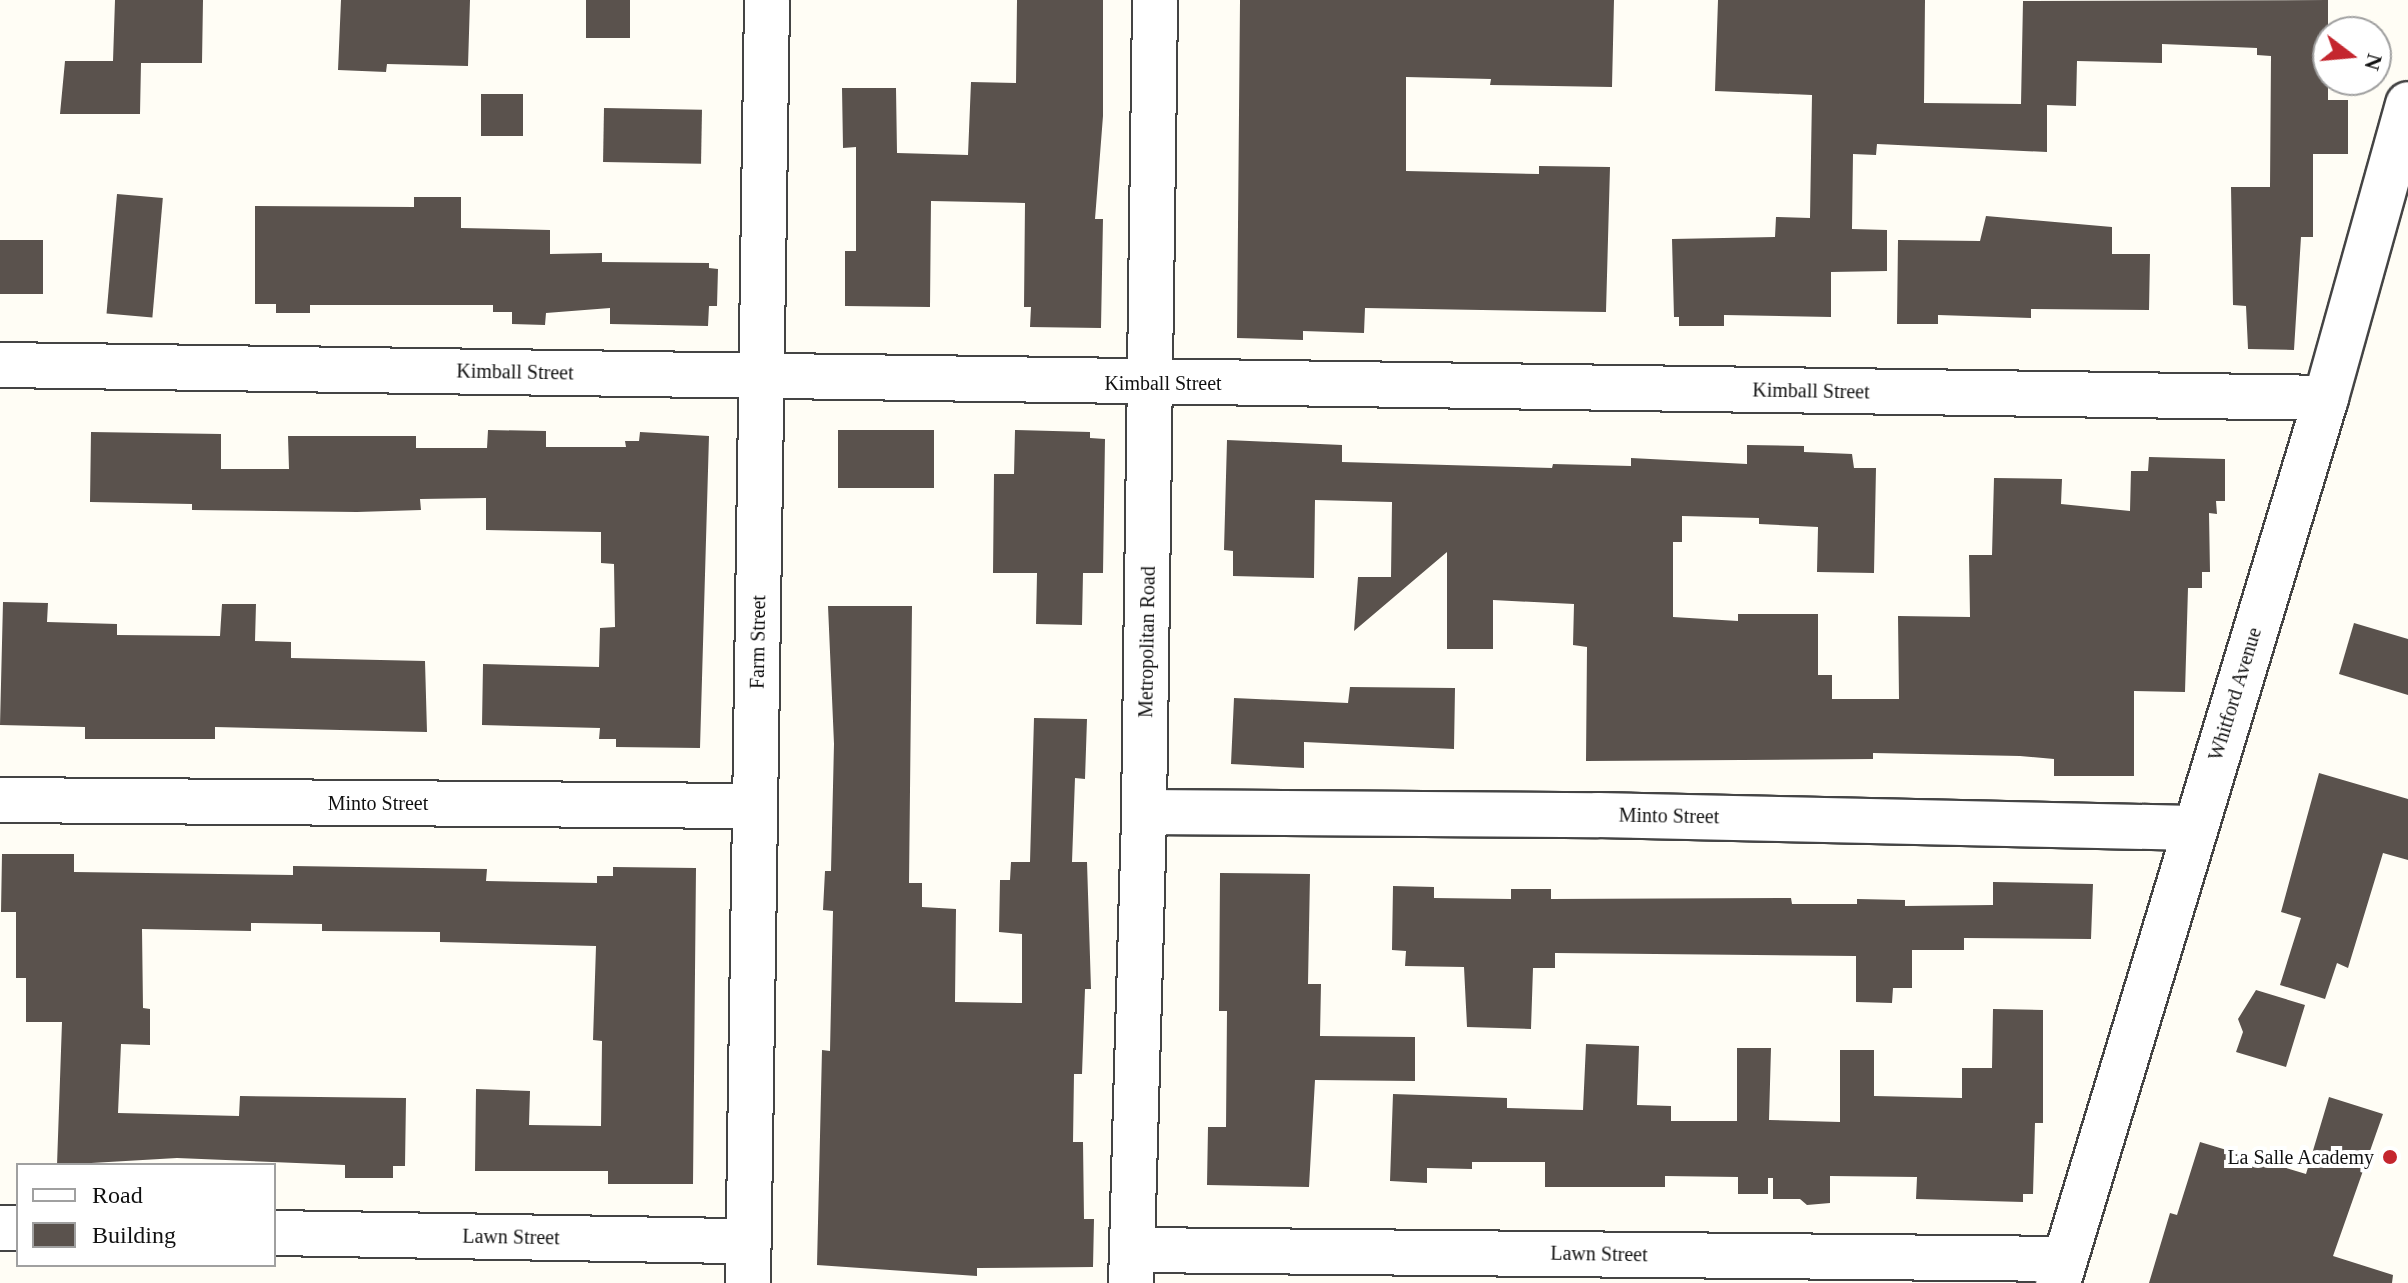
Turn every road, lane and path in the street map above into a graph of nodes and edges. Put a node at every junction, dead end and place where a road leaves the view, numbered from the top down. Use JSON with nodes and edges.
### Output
{"nodes":[{"id":1,"x":767,"y":0,"type":"edge"},
{"id":2,"x":1155,"y":0,"type":"edge"},
{"id":3,"x":2408,"y":104,"type":"edge"},
{"id":4,"x":0,"y":365,"type":"edge"},
{"id":5,"x":762,"y":376,"type":"junction"},
{"id":6,"x":1151,"y":385,"type":"junction"},
{"id":7,"x":2326,"y":398,"type":"junction"},
{"id":8,"x":0,"y":800,"type":"edge"},
{"id":9,"x":755,"y":806,"type":"junction"},
{"id":10,"x":1144,"y":812,"type":"junction"},
{"id":11,"x":2193,"y":828,"type":"junction"},
{"id":12,"x":276,"y":1233,"type":"edge"},
{"id":13,"x":748,"y":1262,"type":"edge"},
{"id":14,"x":1132,"y":1267,"type":"edge"},
{"id":15,"x":2061,"y":1271,"type":"edge"}],
"edges":[{"from":1,"to":5,"type":"street","name":"Farm Street"},
{"from":2,"to":6,"type":"street","name":"Metropolitan Road"},
{"from":3,"to":7,"type":"street","name":"Whitford Avenue"},
{"from":4,"to":5,"type":"street","name":"Kimball Street"},
{"from":5,"to":6,"type":"street","name":"Kimball Street"},
{"from":5,"to":9,"type":"street","name":"Farm Street"},
{"from":6,"to":7,"type":"street","name":"Kimball Street"},
{"from":6,"to":10,"type":"street","name":"Metropolitan Road"},
{"from":7,"to":11,"type":"street","name":"Whitford Avenue"},
{"from":8,"to":9,"type":"street","name":"Minto Street"},
{"from":9,"to":13,"type":"street","name":"Farm Street"},
{"from":10,"to":11,"type":"street","name":"Minto Street"},
{"from":10,"to":14,"type":"street","name":"Metropolitan Road"},
{"from":11,"to":15,"type":"street","name":"Whitford Avenue"},
{"from":12,"to":13,"type":"street","name":"Lawn Street"},
{"from":14,"to":15,"type":"street","name":"Lawn Street"}]}
